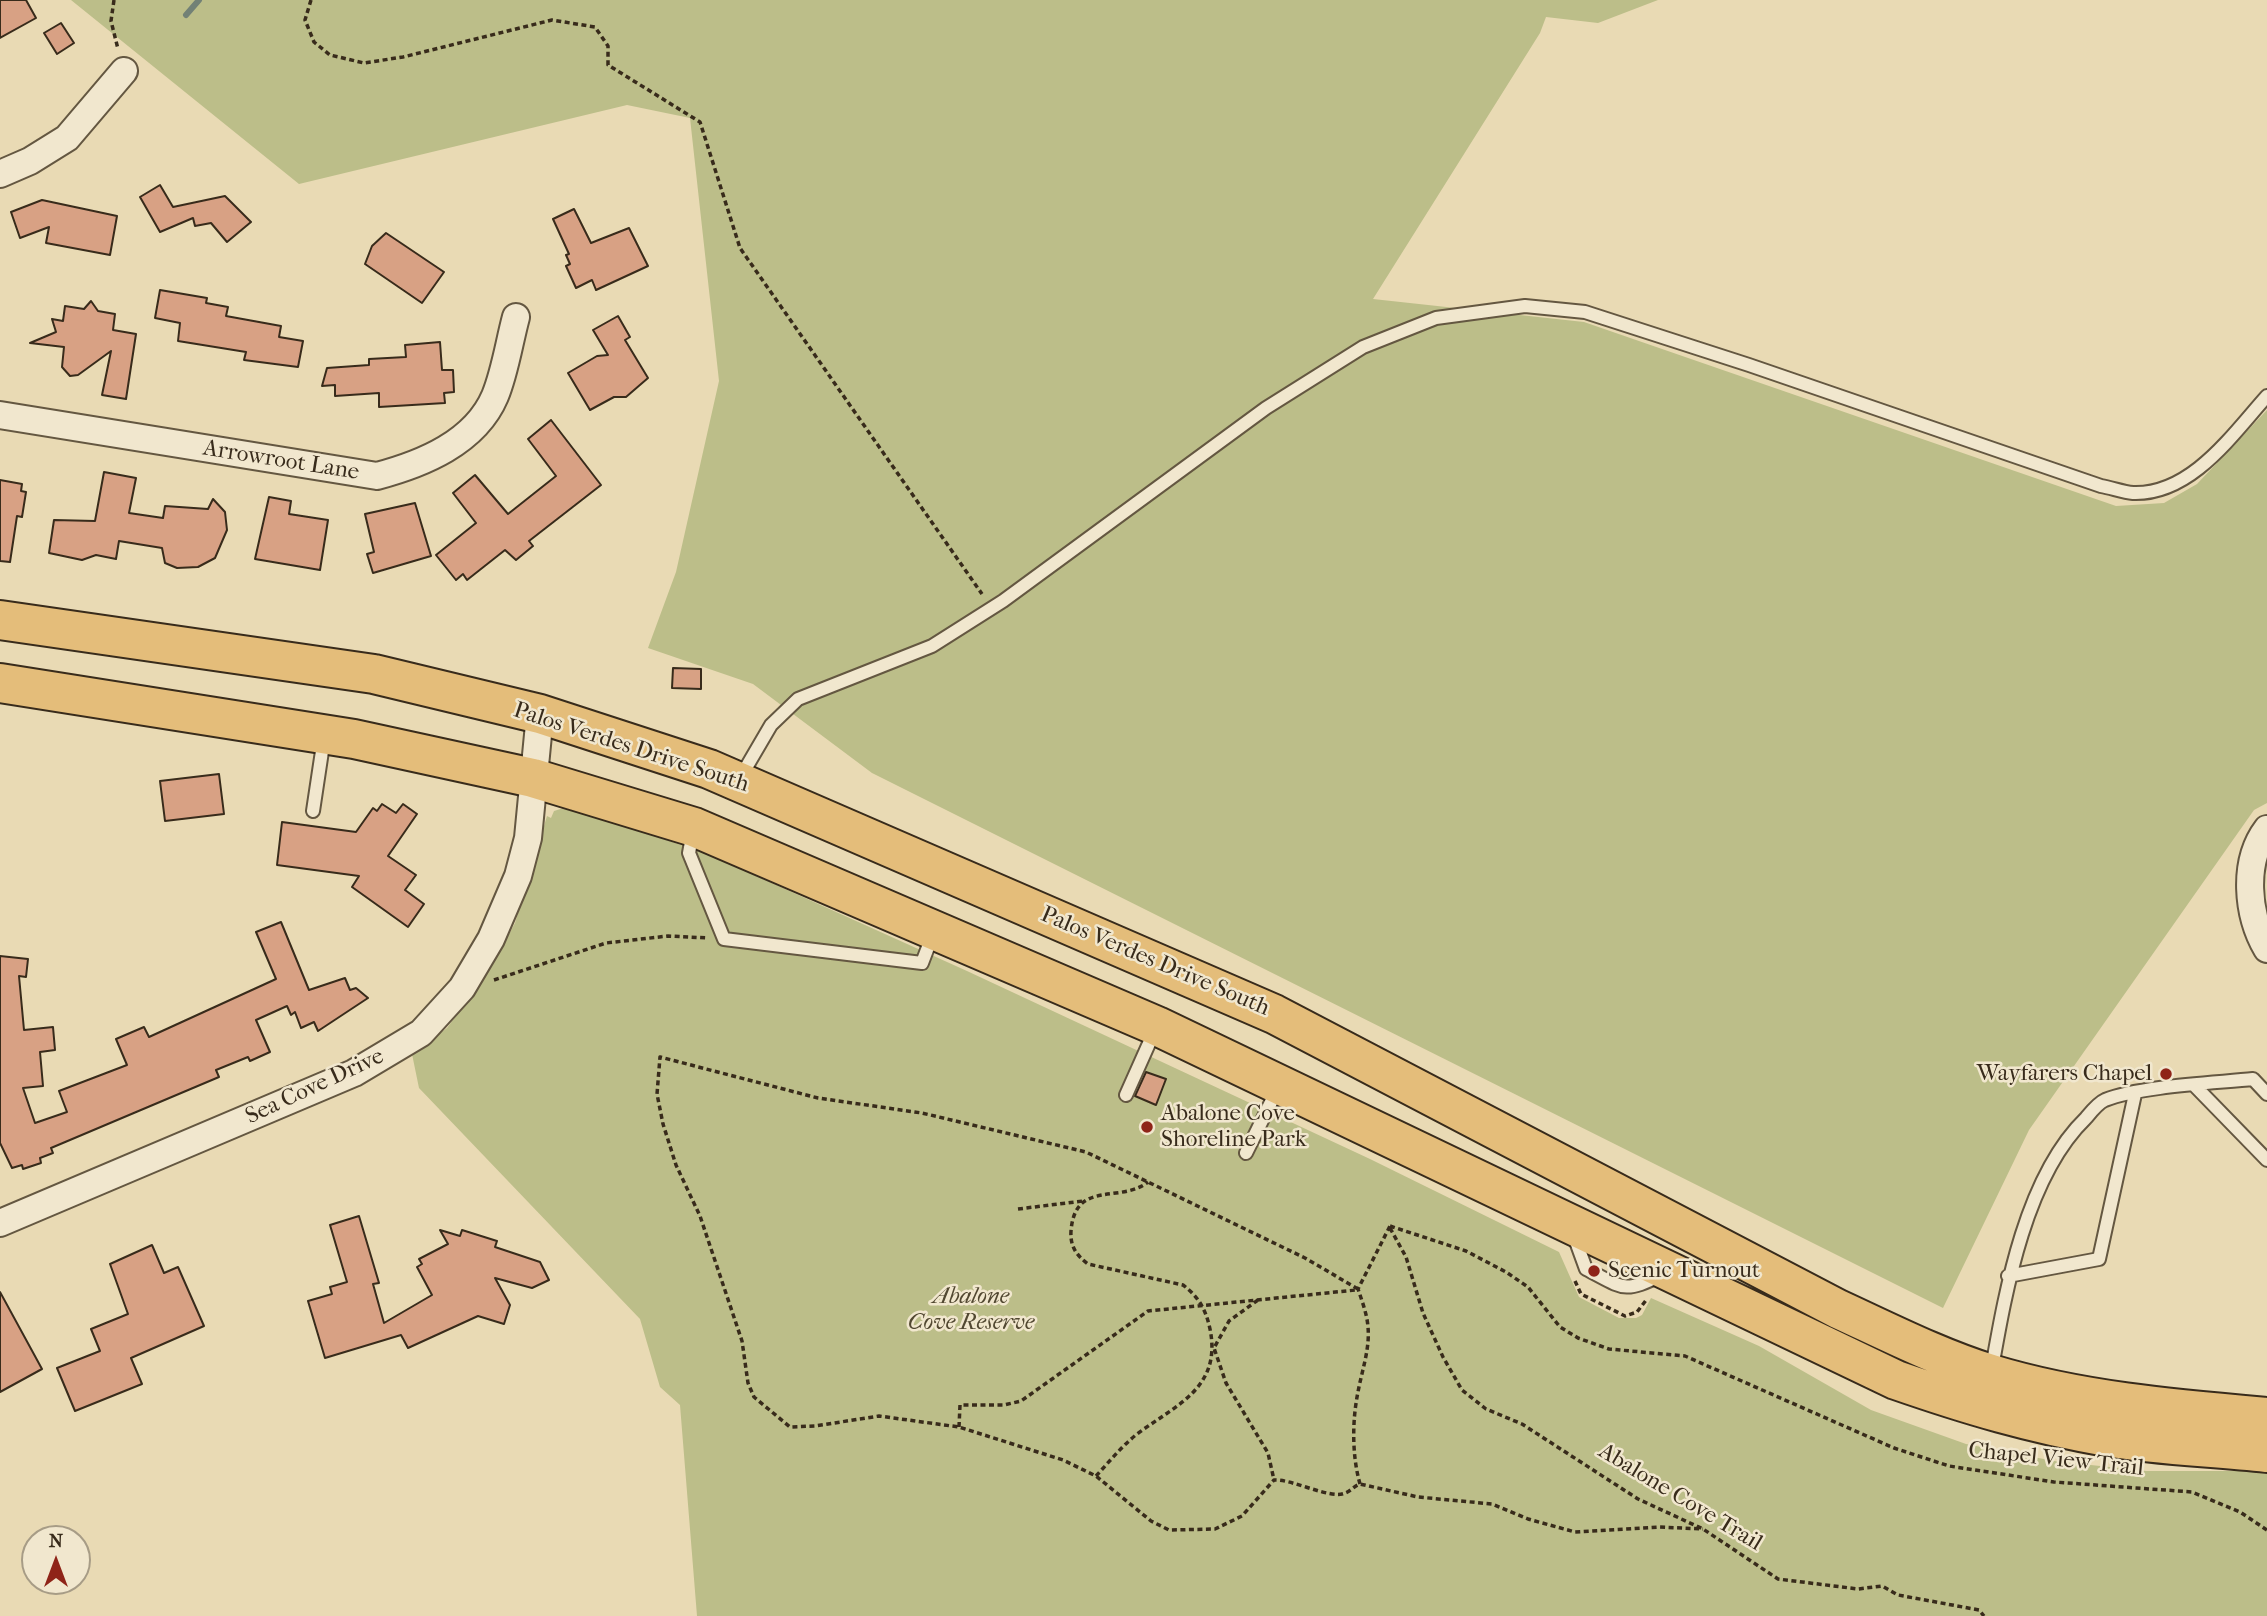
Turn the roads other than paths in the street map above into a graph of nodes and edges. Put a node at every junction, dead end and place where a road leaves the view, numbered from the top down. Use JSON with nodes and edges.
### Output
{"nodes":[{"id":1,"x":122,"y":63,"type":"road end"},
{"id":2,"x":0,"y":174,"type":"edge"},
{"id":3,"x":516,"y":317,"type":"dead end"},
{"id":4,"x":2267,"y":396,"type":"edge"},
{"id":5,"x":0,"y":415,"type":"edge"},
{"id":6,"x":0,"y":620,"type":"edge"},
{"id":7,"x":0,"y":683,"type":"edge"},
{"id":8,"x":540,"y":714,"type":"junction"},
{"id":9,"x":324,"y":734,"type":"junction"},
{"id":10,"x":533,"y":778,"type":"junction"},
{"id":11,"x":738,"y":781,"type":"junction"},
{"id":12,"x":313,"y":811,"type":"dead end"},
{"id":13,"x":694,"y":827,"type":"junction"},
{"id":14,"x":2267,"y":829,"type":"edge"},
{"id":15,"x":935,"y":929,"type":"junction"},
{"id":16,"x":2267,"y":949,"type":"edge"},
{"id":17,"x":1157,"y":1026,"type":"junction"},
{"id":18,"x":1281,"y":1084,"type":"junction"},
{"id":19,"x":2194,"y":1085,"type":"junction"},
{"id":20,"x":2135,"y":1094,"type":"junction"},
{"id":21,"x":2267,"y":1094,"type":"edge"},
{"id":22,"x":1126,"y":1095,"type":"dead end"},
{"id":23,"x":1246,"y":1153,"type":"dead end"},
{"id":24,"x":2267,"y":1160,"type":"edge"},
{"id":25,"x":0,"y":1223,"type":"edge"},
{"id":26,"x":2008,"y":1276,"type":"junction"},
{"id":27,"x":1987,"y":1392,"type":"junction"},
{"id":28,"x":2267,"y":1417,"type":"edge"},
{"id":29,"x":2267,"y":1453,"type":"edge"}],
"edges":[{"from":1,"to":2,"type":"street"},
{"from":3,"to":5,"type":"street","name":"Arrowroot Lane"},
{"from":4,"to":11,"type":"lane"},
{"from":6,"to":8,"type":"main road","name":"Palos Verdes Drive South"},
{"from":7,"to":9,"type":"main road","name":"Palos Verdes Drive South"},
{"from":8,"to":10,"type":"street","name":"Sea Cove Drive"},
{"from":8,"to":11,"type":"main road","name":"Palos Verdes Drive South"},
{"from":9,"to":10,"type":"main road","name":"Palos Verdes Drive South"},
{"from":9,"to":12,"type":"lane"},
{"from":10,"to":13,"type":"main road","name":"Palos Verdes Drive South"},
{"from":10,"to":25,"type":"street","name":"Sea Cove Drive"},
{"from":11,"to":27,"type":"main road","name":"Palos Verdes Drive South"},
{"from":13,"to":15,"type":"main road","name":"Palos Verdes Drive South"},
{"from":13,"to":15,"type":"lane"},
{"from":14,"to":16,"type":"street"},
{"from":15,"to":17,"type":"main road","name":"Palos Verdes Drive South"},
{"from":17,"to":18,"type":"main road","name":"Palos Verdes Drive South"},
{"from":17,"to":22,"type":"lane"},
{"from":18,"to":23,"type":"lane"},
{"from":18,"to":27,"type":"main road","name":"Palos Verdes Drive South"},
{"from":19,"to":20,"type":"lane"},
{"from":19,"to":21,"type":"lane"},
{"from":19,"to":24,"type":"lane"},
{"from":20,"to":26,"type":"lane"},
{"from":20,"to":26,"type":"lane"},
{"from":26,"to":27,"type":"lane"},
{"from":27,"to":28,"type":"main road","name":"Palos Verdes Drive South"},
{"from":27,"to":29,"type":"main road","name":"Palos Verdes Drive South"}]}
